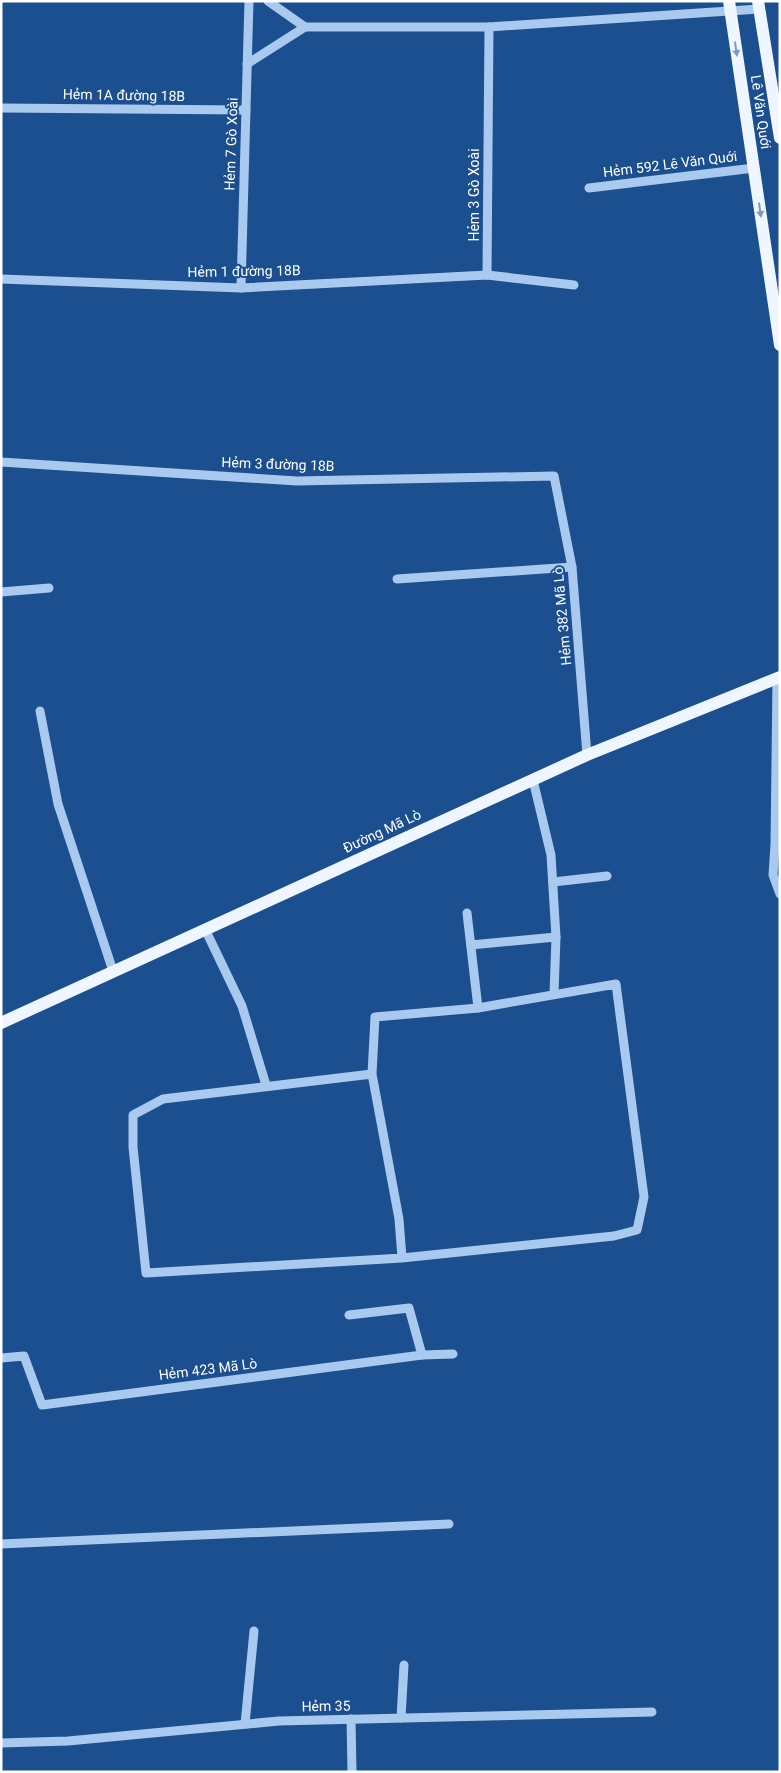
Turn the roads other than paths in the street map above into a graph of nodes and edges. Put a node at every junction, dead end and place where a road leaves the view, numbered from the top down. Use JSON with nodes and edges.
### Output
{"nodes":[{"id":1,"x":249,"y":1,"type":"edge"},
{"id":2,"x":268,"y":1,"type":"edge"},
{"id":3,"x":759,"y":5,"type":"edge"},
{"id":4,"x":730,"y":6,"type":"edge"},
{"id":5,"x":305,"y":27,"type":"junction"},
{"id":6,"x":489,"y":27,"type":"junction"},
{"id":7,"x":247,"y":64,"type":"junction"},
{"id":8,"x":1,"y":108,"type":"edge"},
{"id":9,"x":246,"y":110,"type":"junction"},
{"id":10,"x":780,"y":138,"type":"edge"},
{"id":11,"x":754,"y":168,"type":"junction"},
{"id":12,"x":589,"y":188,"type":"dead end"},
{"id":13,"x":487,"y":275,"type":"junction"},
{"id":14,"x":1,"y":279,"type":"edge"},
{"id":15,"x":574,"y":285,"type":"dead end"},
{"id":16,"x":240,"y":288,"type":"junction"},
{"id":17,"x":780,"y":345,"type":"edge"},
{"id":18,"x":1,"y":462,"type":"edge"},
{"id":19,"x":554,"y":476,"type":"joint"},
{"id":20,"x":572,"y":567,"type":"junction"},
{"id":21,"x":397,"y":580,"type":"dead end"},
{"id":22,"x":49,"y":588,"type":"dead end"},
{"id":23,"x":1,"y":592,"type":"edge"},
{"id":24,"x":778,"y":678,"type":"edge"},
{"id":25,"x":40,"y":711,"type":"dead end"},
{"id":26,"x":587,"y":755,"type":"junction"},
{"id":27,"x":533,"y":780,"type":"junction"},
{"id":28,"x":607,"y":876,"type":"dead end"},
{"id":29,"x":553,"y":882,"type":"junction"},
{"id":30,"x":780,"y":894,"type":"edge"},
{"id":31,"x":467,"y":913,"type":"dead end"},
{"id":32,"x":205,"y":929,"type":"junction"},
{"id":33,"x":556,"y":937,"type":"junction"},
{"id":34,"x":471,"y":945,"type":"junction"},
{"id":35,"x":113,"y":971,"type":"junction"},
{"id":36,"x":554,"y":994,"type":"junction"},
{"id":37,"x":478,"y":1008,"type":"junction"},
{"id":38,"x":1,"y":1023,"type":"edge"},
{"id":39,"x":372,"y":1074,"type":"junction"},
{"id":40,"x":266,"y":1085,"type":"junction"},
{"id":41,"x":402,"y":1258,"type":"junction"},
{"id":42,"x":349,"y":1315,"type":"dead end"},
{"id":43,"x":453,"y":1354,"type":"dead end"},
{"id":44,"x":422,"y":1355,"type":"junction"},
{"id":45,"x":1,"y":1358,"type":"edge"},
{"id":46,"x":449,"y":1524,"type":"dead end"},
{"id":47,"x":1,"y":1544,"type":"edge"},
{"id":48,"x":254,"y":1631,"type":"dead end"},
{"id":49,"x":404,"y":1665,"type":"dead end"},
{"id":50,"x":652,"y":1712,"type":"dead end"},
{"id":51,"x":401,"y":1718,"type":"junction"},
{"id":52,"x":351,"y":1719,"type":"junction"},
{"id":53,"x":245,"y":1724,"type":"junction"},
{"id":54,"x":1,"y":1744,"type":"edge"},
{"id":55,"x":352,"y":1772,"type":"edge"}],
"edges":[{"from":1,"to":7,"type":"street","name":"Hẻm 7 Gò Xoài"},
{"from":2,"to":5,"type":"street"},
{"from":3,"to":4,"type":"street"},
{"from":3,"to":10,"type":"main road","name":"Lê Văn Quới"},
{"from":4,"to":6,"type":"street"},
{"from":4,"to":11,"type":"main road","name":"Lê Văn Quới","one_way":true},
{"from":5,"to":6,"type":"street"},
{"from":5,"to":7,"type":"street"},
{"from":6,"to":13,"type":"street","name":"Hẻm 3 Gò Xoài"},
{"from":7,"to":9,"type":"street","name":"Hẻm 7 Gò Xoài"},
{"from":8,"to":9,"type":"street","name":"Hẻm 1A đường 18B"},
{"from":9,"to":16,"type":"street","name":"Hẻm 7 Gò Xoài"},
{"from":11,"to":12,"type":"street","name":"Hẻm 592 Lê Văn Quới"},
{"from":11,"to":17,"type":"main road","name":"Lê Văn Quới","one_way":true},
{"from":13,"to":15,"type":"street"},
{"from":13,"to":16,"type":"street","name":"Hẻm 1 đường 18B"},
{"from":14,"to":16,"type":"street","name":"Hẻm 1 đường 18B"},
{"from":18,"to":19,"type":"street","name":"Hẻm 3 đường 18B"},
{"from":19,"to":20,"type":"street","name":"Hẻm 382 Mã Lò"},
{"from":20,"to":21,"type":"street"},
{"from":20,"to":26,"type":"street","name":"Hẻm 382 Mã Lò"},
{"from":22,"to":23,"type":"street"},
{"from":24,"to":26,"type":"main road","name":"Đường Mã Lò"},
{"from":24,"to":30,"type":"street"},
{"from":25,"to":35,"type":"street"},
{"from":26,"to":27,"type":"main road","name":"Đường Mã Lò"},
{"from":27,"to":29,"type":"street"},
{"from":27,"to":32,"type":"main road","name":"Đường Mã Lò"},
{"from":28,"to":29,"type":"street"},
{"from":29,"to":33,"type":"street"},
{"from":31,"to":34,"type":"street"},
{"from":32,"to":35,"type":"main road","name":"Đường Mã Lò"},
{"from":32,"to":40,"type":"street"},
{"from":33,"to":34,"type":"street"},
{"from":33,"to":36,"type":"street"},
{"from":34,"to":37,"type":"street"},
{"from":35,"to":38,"type":"main road","name":"Đường Mã Lò"},
{"from":36,"to":37,"type":"street"},
{"from":36,"to":41,"type":"street"},
{"from":37,"to":39,"type":"street"},
{"from":39,"to":40,"type":"street"},
{"from":39,"to":41,"type":"street"},
{"from":40,"to":41,"type":"street"},
{"from":42,"to":44,"type":"street"},
{"from":43,"to":44,"type":"street","name":"Hẻm 423 Mã Lò"},
{"from":44,"to":45,"type":"street","name":"Hẻm 423 Mã Lò"},
{"from":46,"to":47,"type":"street"},
{"from":48,"to":53,"type":"street"},
{"from":49,"to":51,"type":"street"},
{"from":50,"to":51,"type":"street","name":"Hẻm 35"},
{"from":51,"to":52,"type":"street","name":"Hẻm 35"},
{"from":52,"to":53,"type":"street","name":"Hẻm 35"},
{"from":52,"to":55,"type":"street"},
{"from":53,"to":54,"type":"street","name":"Hẻm 35"}]}
